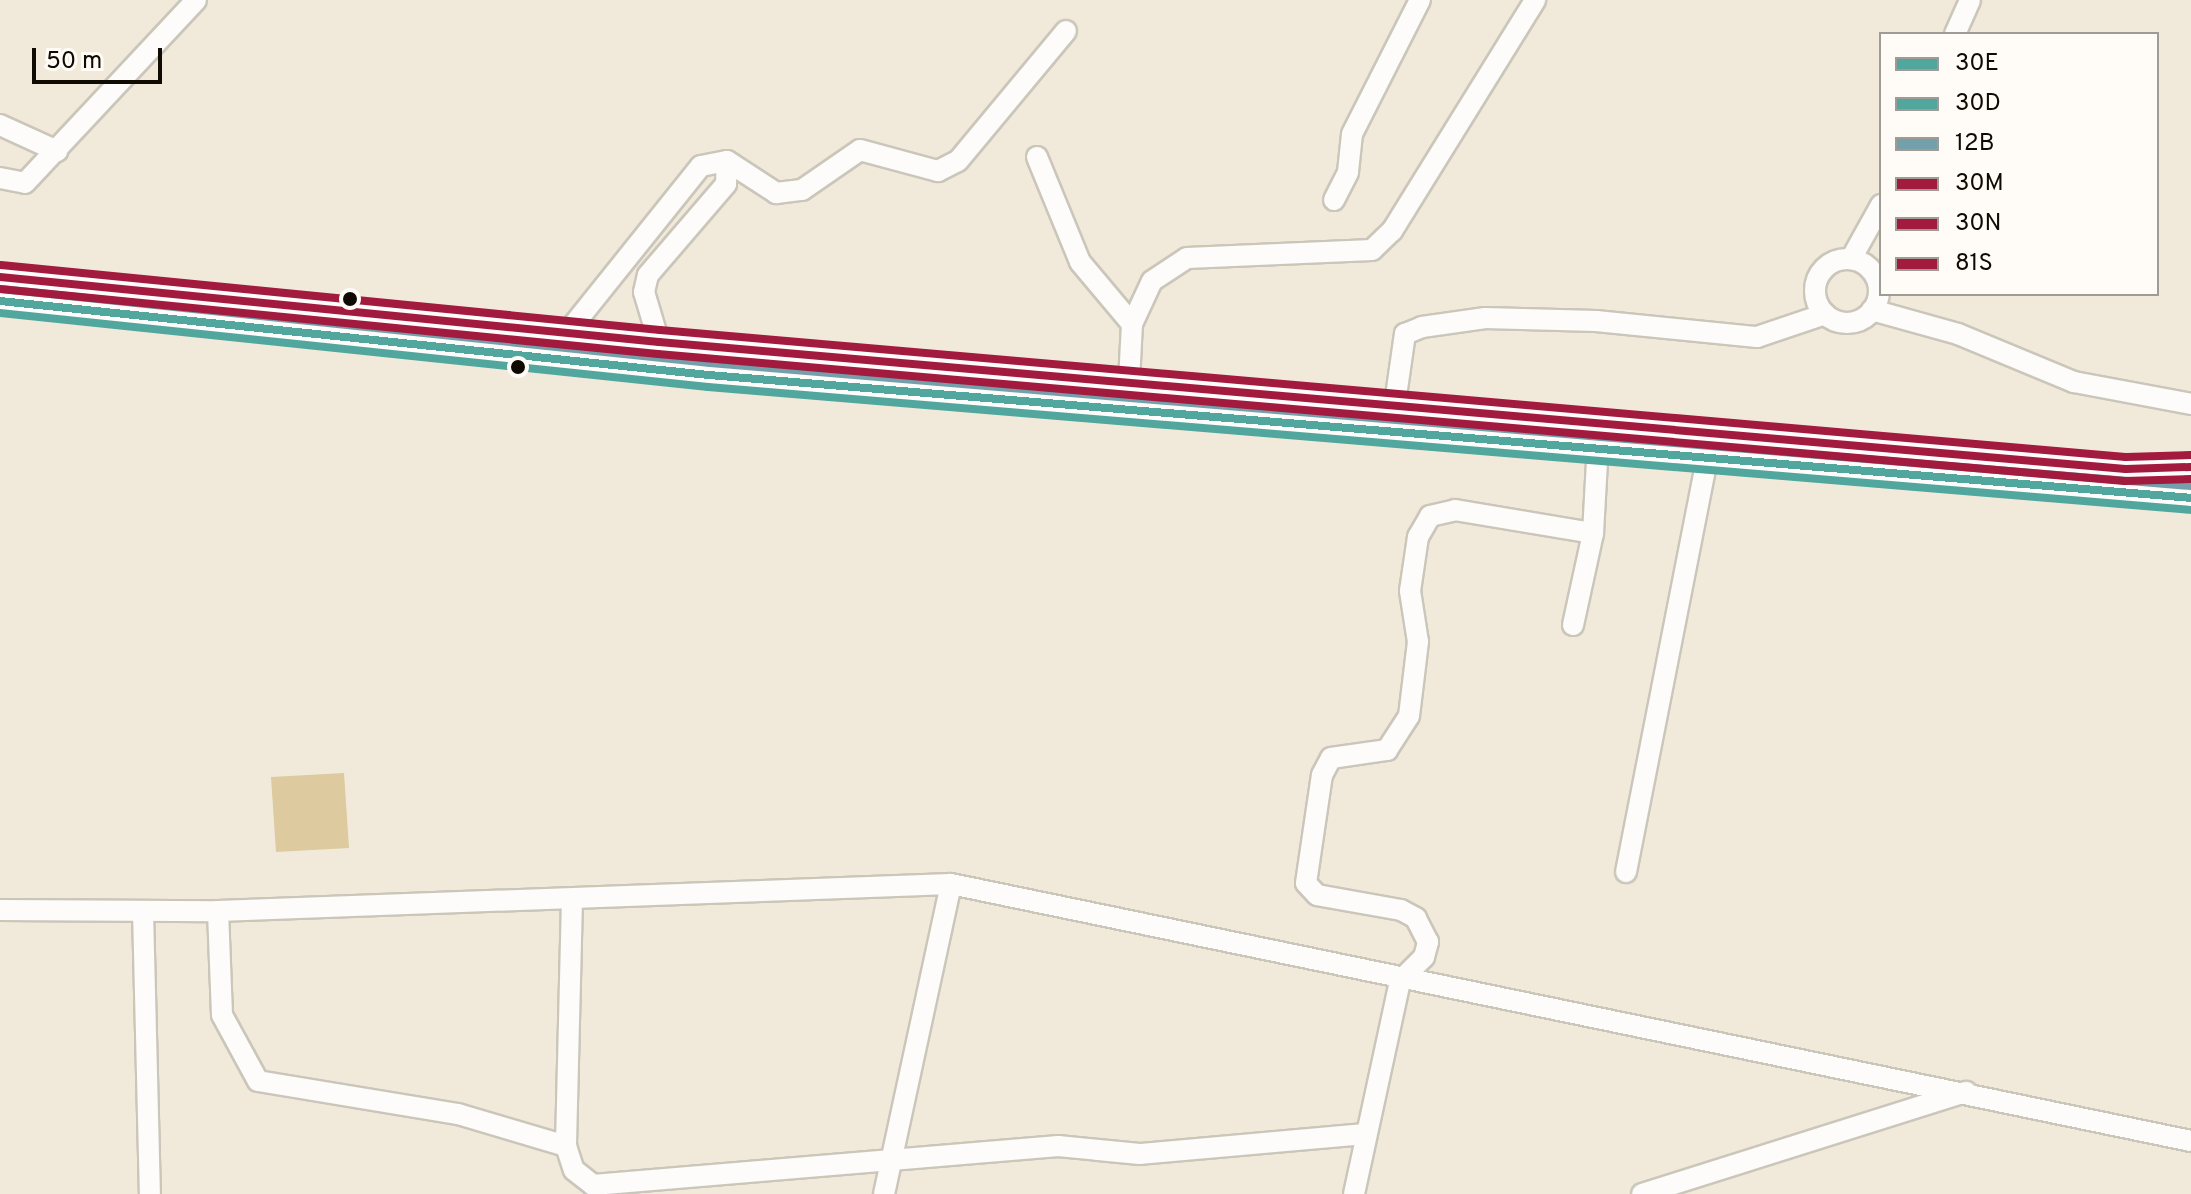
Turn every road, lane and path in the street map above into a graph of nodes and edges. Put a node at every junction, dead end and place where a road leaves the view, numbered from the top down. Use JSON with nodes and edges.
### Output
{"nodes":[{"id":1,"x":196,"y":0,"type":"edge"},
{"id":2,"x":1420,"y":0,"type":"edge"},
{"id":3,"x":1535,"y":0,"type":"edge"},
{"id":4,"x":1970,"y":0,"type":"edge"},
{"id":5,"x":1066,"y":31,"type":"dead end"},
{"id":6,"x":1956,"y":32,"type":"edge"},
{"id":7,"x":0,"y":125,"type":"edge"},
{"id":8,"x":57,"y":151,"type":"junction"},
{"id":9,"x":1037,"y":157,"type":"dead end"},
{"id":10,"x":727,"y":161,"type":"junction"},
{"id":11,"x":0,"y":178,"type":"edge"},
{"id":12,"x":1334,"y":200,"type":"dead end"},
{"id":13,"x":1879,"y":209,"type":"edge"},
{"id":14,"x":644,"y":245,"type":"junction"},
{"id":15,"x":665,"y":254,"type":"junction"},
{"id":16,"x":1851,"y":259,"type":"junction"},
{"id":17,"x":0,"y":277,"type":"edge"},
{"id":18,"x":0,"y":301,"type":"edge"},
{"id":19,"x":1872,"y":310,"type":"junction"},
{"id":20,"x":1825,"y":314,"type":"junction"},
{"id":21,"x":1132,"y":324,"type":"junction"},
{"id":22,"x":567,"y":333,"type":"junction"},
{"id":23,"x":659,"y":342,"type":"junction"},
{"id":24,"x":1129,"y":381,"type":"junction"},
{"id":25,"x":1395,"y":403,"type":"junction"},
{"id":26,"x":2191,"y":404,"type":"edge"},
{"id":27,"x":1598,"y":444,"type":"junction"},
{"id":28,"x":1708,"y":455,"type":"junction"},
{"id":29,"x":2191,"y":467,"type":"edge"},
{"id":30,"x":2191,"y":498,"type":"edge"},
{"id":31,"x":1593,"y":533,"type":"junction"},
{"id":32,"x":1573,"y":625,"type":"dead end"},
{"id":33,"x":1626,"y":872,"type":"dead end"},
{"id":34,"x":951,"y":884,"type":"junction"},
{"id":35,"x":572,"y":899,"type":"junction"},
{"id":36,"x":0,"y":910,"type":"edge"},
{"id":37,"x":143,"y":911,"type":"junction"},
{"id":38,"x":218,"y":911,"type":"junction"},
{"id":39,"x":1400,"y":981,"type":"junction"},
{"id":40,"x":1970,"y":1091,"type":"junction"},
{"id":41,"x":1366,"y":1134,"type":"junction"},
{"id":42,"x":2191,"y":1141,"type":"edge"},
{"id":43,"x":566,"y":1146,"type":"junction"},
{"id":44,"x":888,"y":1162,"type":"junction"},
{"id":45,"x":150,"y":1194,"type":"edge"},
{"id":46,"x":884,"y":1194,"type":"edge"},
{"id":47,"x":1354,"y":1194,"type":"edge"},
{"id":48,"x":1642,"y":1194,"type":"edge"}],
"edges":[{"from":1,"to":8,"type":"lane"},
{"from":2,"to":12,"type":"lane"},
{"from":3,"to":21,"type":"lane"},
{"from":4,"to":6,"type":"lane"},
{"from":5,"to":10,"type":"lane"},
{"from":7,"to":8,"type":"lane"},
{"from":8,"to":11,"type":"lane"},
{"from":9,"to":21,"type":"lane"},
{"from":10,"to":14,"type":"lane"},
{"from":10,"to":15,"type":"lane"},
{"from":13,"to":16,"type":"lane"},
{"from":14,"to":15,"type":"lane"},
{"from":14,"to":22,"type":"lane"},
{"from":15,"to":23,"type":"lane"},
{"from":16,"to":19,"type":"lane"},
{"from":16,"to":20,"type":"lane"},
{"from":17,"to":22,"type":"main road"},
{"from":18,"to":27,"type":"main road"},
{"from":19,"to":20,"type":"lane"},
{"from":19,"to":26,"type":"lane"},
{"from":20,"to":25,"type":"lane"},
{"from":21,"to":24,"type":"lane"},
{"from":22,"to":23,"type":"main road"},
{"from":23,"to":24,"type":"main road"},
{"from":24,"to":25,"type":"main road"},
{"from":25,"to":29,"type":"main road"},
{"from":27,"to":28,"type":"main road"},
{"from":27,"to":31,"type":"lane"},
{"from":28,"to":30,"type":"main road"},
{"from":28,"to":33,"type":"lane"},
{"from":31,"to":32,"type":"lane"},
{"from":31,"to":39,"type":"lane"},
{"from":34,"to":35,"type":"lane"},
{"from":34,"to":39,"type":"lane"},
{"from":34,"to":44,"type":"lane"},
{"from":35,"to":38,"type":"lane"},
{"from":35,"to":43,"type":"lane"},
{"from":36,"to":37,"type":"lane"},
{"from":37,"to":38,"type":"lane"},
{"from":37,"to":45,"type":"lane"},
{"from":38,"to":43,"type":"lane"},
{"from":39,"to":40,"type":"lane"},
{"from":39,"to":41,"type":"lane"},
{"from":40,"to":42,"type":"lane"},
{"from":40,"to":48,"type":"lane"},
{"from":41,"to":44,"type":"lane"},
{"from":41,"to":47,"type":"lane"},
{"from":43,"to":44,"type":"lane"},
{"from":44,"to":46,"type":"lane"}]}
